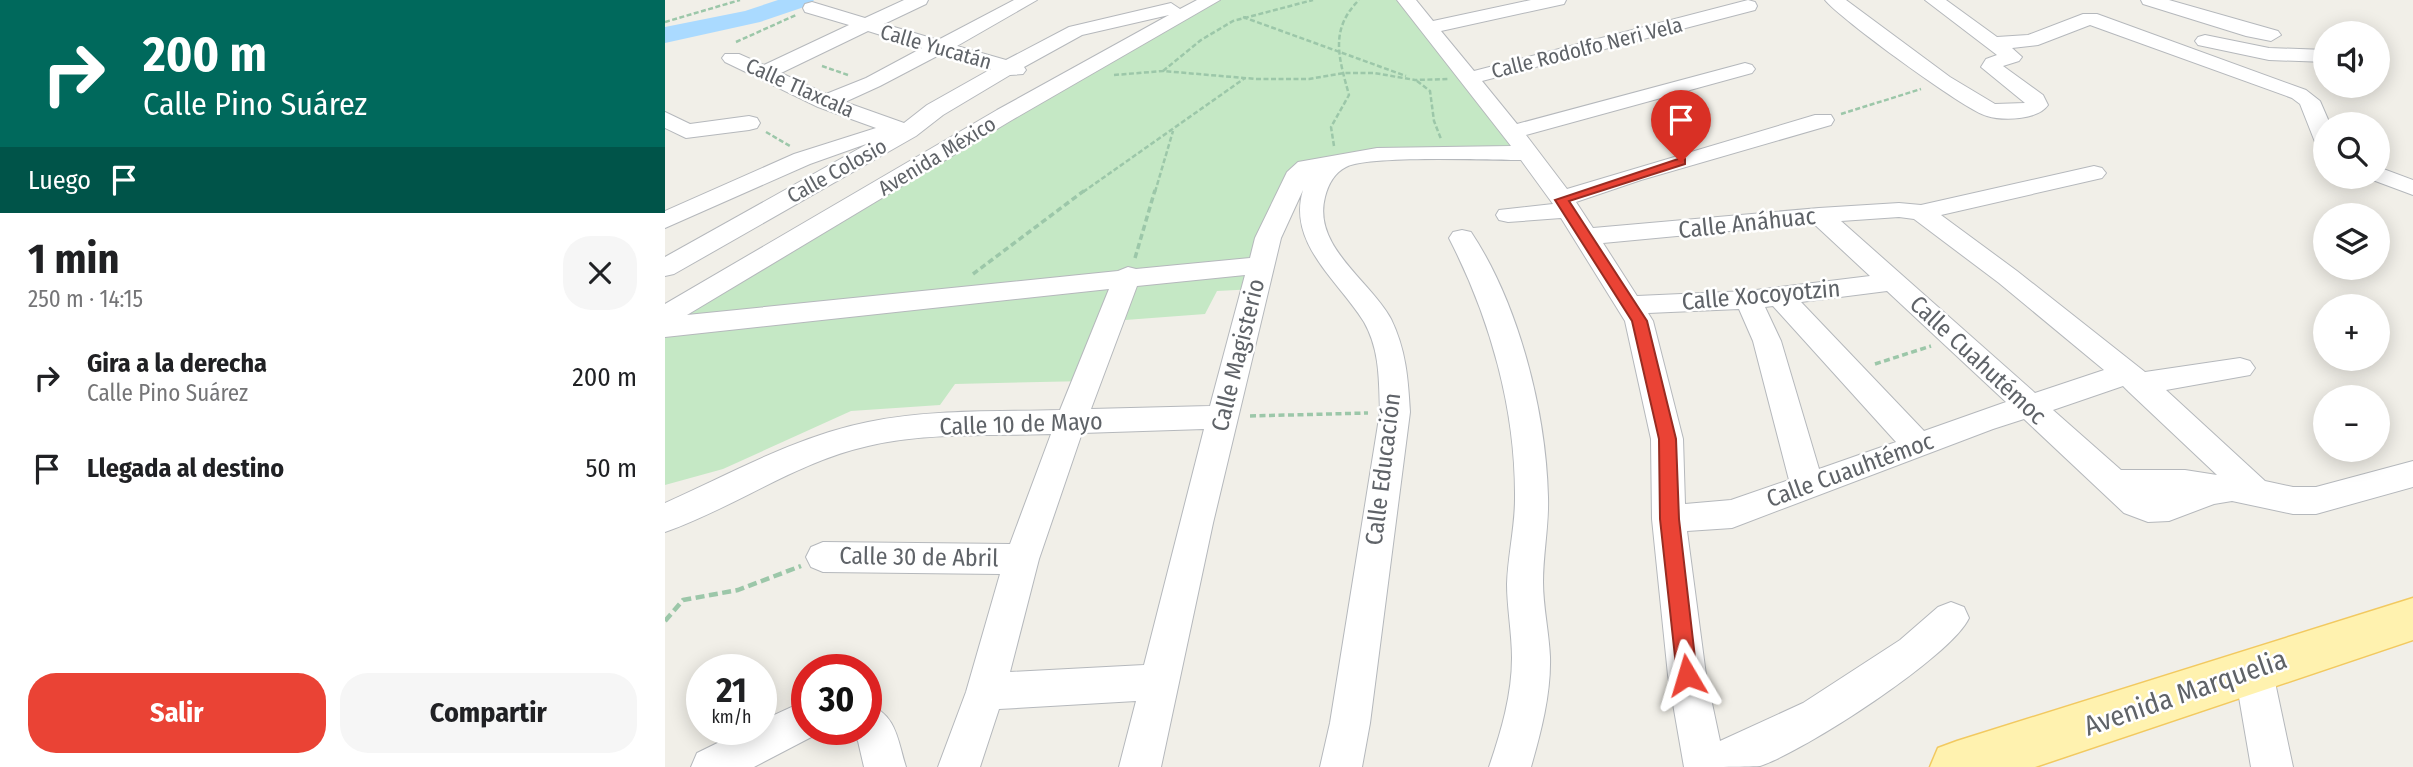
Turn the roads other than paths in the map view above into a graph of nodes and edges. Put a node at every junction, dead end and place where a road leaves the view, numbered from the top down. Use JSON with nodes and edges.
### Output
{"nodes":[{"id":1,"x":919,"y":0,"type":"edge"},
{"id":2,"x":1028,"y":0,"type":"edge"},
{"id":3,"x":1049,"y":0,"type":"edge"},
{"id":4,"x":1210,"y":0,"type":"edge"},
{"id":5,"x":1406,"y":0,"type":"edge"},
{"id":6,"x":1557,"y":0,"type":"edge"},
{"id":7,"x":1834,"y":0,"type":"edge"},
{"id":8,"x":1934,"y":0,"type":"edge"},
{"id":9,"x":2150,"y":0,"type":"edge"},
{"id":10,"x":1748,"y":6,"type":"dead end"},
{"id":11,"x":812,"y":8,"type":"road end"},
{"id":12,"x":1008,"y":10,"type":"junction"},
{"id":13,"x":865,"y":26,"type":"junction"},
{"id":14,"x":1429,"y":29,"type":"junction"},
{"id":15,"x":2137,"y":33,"type":"junction"},
{"id":16,"x":2313,"y":44,"type":"edge"},
{"id":17,"x":939,"y":48,"type":"junction"},
{"id":18,"x":2109,"y":49,"type":"dead end"},
{"id":19,"x":2000,"y":55,"type":"junction"},
{"id":20,"x":2313,"y":55,"type":"edge"},
{"id":21,"x":732,"y":58,"type":"road end"},
{"id":22,"x":1006,"y":67,"type":"junction"},
{"id":23,"x":1745,"y":69,"type":"dead end"},
{"id":24,"x":766,"y":72,"type":"junction"},
{"id":25,"x":1467,"y":79,"type":"junction"},
{"id":26,"x":1060,"y":83,"type":"junction"},
{"id":27,"x":826,"y":102,"type":"junction"},
{"id":28,"x":2314,"y":112,"type":"edge"},
{"id":29,"x":665,"y":119,"type":"edge"},
{"id":30,"x":1823,"y":120,"type":"road end"},
{"id":31,"x":749,"y":123,"type":"road end"},
{"id":32,"x":905,"y":130,"type":"junction"},
{"id":33,"x":1512,"y":132,"type":"junction"},
{"id":34,"x":1526,"y":153,"type":"junction"},
{"id":35,"x":1339,"y":161,"type":"junction"},
{"id":36,"x":2390,"y":165,"type":"edge"},
{"id":37,"x":2413,"y":165,"type":"edge"},
{"id":38,"x":2094,"y":173,"type":"dead end"},
{"id":39,"x":2390,"y":179,"type":"edge"},
{"id":40,"x":2413,"y":188,"type":"edge"},
{"id":41,"x":804,"y":189,"type":"junction"},
{"id":42,"x":721,"y":195,"type":"junction"},
{"id":43,"x":1564,"y":205,"type":"junction"},
{"id":44,"x":852,"y":207,"type":"junction"},
{"id":45,"x":1916,"y":211,"type":"junction"},
{"id":46,"x":761,"y":214,"type":"junction"},
{"id":47,"x":1509,"y":215,"type":"dead end"},
{"id":48,"x":1819,"y":215,"type":"junction"},
{"id":49,"x":665,"y":220,"type":"edge"},
{"id":50,"x":1584,"y":237,"type":"junction"},
{"id":51,"x":1462,"y":238,"type":"dead end"},
{"id":52,"x":1261,"y":265,"type":"junction"},
{"id":53,"x":665,"y":268,"type":"edge"},
{"id":54,"x":1128,"y":276,"type":"junction"},
{"id":55,"x":1892,"y":282,"type":"junction"},
{"id":56,"x":1779,"y":296,"type":"junction"},
{"id":57,"x":1748,"y":300,"type":"junction"},
{"id":58,"x":1630,"y":305,"type":"junction"},
{"id":59,"x":665,"y":316,"type":"edge"},
{"id":60,"x":665,"y":327,"type":"edge"},
{"id":61,"x":2240,"y":368,"type":"dead end"},
{"id":62,"x":2132,"y":379,"type":"junction"},
{"id":63,"x":2028,"y":407,"type":"junction"},
{"id":64,"x":1222,"y":417,"type":"junction"},
{"id":65,"x":1070,"y":423,"type":"junction"},
{"id":66,"x":1919,"y":446,"type":"junction"},
{"id":67,"x":2413,"y":474,"type":"edge"},
{"id":68,"x":2112,"y":482,"type":"junction"},
{"id":69,"x":1807,"y":485,"type":"junction"},
{"id":70,"x":2223,"y":489,"type":"junction"},
{"id":71,"x":2256,"y":493,"type":"junction"},
{"id":72,"x":665,"y":518,"type":"edge"},
{"id":73,"x":1669,"y":519,"type":"junction"},
{"id":74,"x":823,"y":557,"type":"road end"},
{"id":75,"x":1022,"y":559,"type":"junction"},
{"id":76,"x":1951,"y":618,"type":"dead end"},
{"id":77,"x":2413,"y":619,"type":"edge"},
{"id":78,"x":2253,"y":668,"type":"junction"},
{"id":79,"x":1159,"y":682,"type":"junction"},
{"id":80,"x":985,"y":692,"type":"junction"},
{"id":81,"x":791,"y":727,"type":"edge"},
{"id":82,"x":879,"y":745,"type":"edge"},
{"id":83,"x":1705,"y":765,"type":"edge"},
{"id":84,"x":712,"y":767,"type":"edge"},
{"id":85,"x":885,"y":767,"type":"edge"},
{"id":86,"x":959,"y":767,"type":"edge"},
{"id":87,"x":1140,"y":767,"type":"edge"},
{"id":88,"x":1341,"y":767,"type":"edge"},
{"id":89,"x":1510,"y":767,"type":"edge"},
{"id":90,"x":1957,"y":767,"type":"edge"},
{"id":91,"x":2272,"y":767,"type":"edge"}],
"edges":[{"from":1,"to":13,"type":"street"},
{"from":2,"to":12,"type":"street"},
{"from":3,"to":12,"type":"street"},
{"from":4,"to":22,"type":"street","name":"Calle Colosio"},
{"from":4,"to":26,"type":"street","name":"Avenida México"},
{"from":5,"to":14,"type":"street"},
{"from":6,"to":14,"type":"street"},
{"from":7,"to":19,"type":"street"},
{"from":8,"to":19,"type":"street"},
{"from":9,"to":16,"type":"street"},
{"from":10,"to":25,"type":"street","name":"Calle Rodolfo Neri Vela"},
{"from":11,"to":13,"type":"street","name":"Calle Yucatán"},
{"from":12,"to":17,"type":"street"},
{"from":13,"to":17,"type":"street","name":"Calle Yucatán"},
{"from":13,"to":24,"type":"street"},
{"from":14,"to":25,"type":"street"},
{"from":15,"to":18,"type":"street"},
{"from":15,"to":19,"type":"street"},
{"from":15,"to":20,"type":"street"},
{"from":15,"to":28,"type":"street"},
{"from":17,"to":22,"type":"street","name":"Calle Yucatán"},
{"from":17,"to":27,"type":"street"},
{"from":21,"to":24,"type":"street","name":"Calle Tlaxcala"},
{"from":22,"to":26,"type":"street","name":"Calle Yucatán"},
{"from":22,"to":32,"type":"street","name":"Calle Colosio"},
{"from":23,"to":33,"type":"street"},
{"from":24,"to":27,"type":"street","name":"Calle Tlaxcala"},
{"from":25,"to":33,"type":"street"},
{"from":26,"to":44,"type":"street","name":"Avenida México"},
{"from":27,"to":32,"type":"street","name":"Calle Tlaxcala"},
{"from":29,"to":31,"type":"street"},
{"from":30,"to":43,"type":"street"},
{"from":32,"to":41,"type":"street","name":"Calle Colosio"},
{"from":32,"to":42,"type":"street"},
{"from":33,"to":34,"type":"street"},
{"from":34,"to":35,"type":"street","name":"Calle Magisterio"},
{"from":34,"to":43,"type":"street"},
{"from":35,"to":52,"type":"street","name":"Calle Magisterio"},
{"from":35,"to":88,"type":"street","name":"Calle Educación"},
{"from":36,"to":37,"type":"street"},
{"from":38,"to":45,"type":"street","name":"Calle Anáhuac"},
{"from":39,"to":40,"type":"street"},
{"from":41,"to":44,"type":"street"},
{"from":41,"to":46,"type":"street","name":"Calle Colosio"},
{"from":42,"to":46,"type":"street"},
{"from":42,"to":49,"type":"street"},
{"from":43,"to":47,"type":"street"},
{"from":43,"to":50,"type":"street"},
{"from":44,"to":59,"type":"street","name":"Avenida México"},
{"from":45,"to":48,"type":"street","name":"Calle Anáhuac"},
{"from":45,"to":62,"type":"street"},
{"from":46,"to":53,"type":"street","name":"Calle Colosio"},
{"from":48,"to":50,"type":"street","name":"Calle Anáhuac"},
{"from":48,"to":55,"type":"street","name":"Calle Cuahutémoc"},
{"from":50,"to":58,"type":"street"},
{"from":51,"to":89,"type":"street"},
{"from":52,"to":54,"type":"street"},
{"from":52,"to":64,"type":"street","name":"Calle Magisterio"},
{"from":54,"to":60,"type":"street"},
{"from":54,"to":65,"type":"street"},
{"from":55,"to":56,"type":"street","name":"Calle Xocoyotzin"},
{"from":55,"to":63,"type":"street","name":"Calle Cuahutémoc"},
{"from":56,"to":57,"type":"street","name":"Calle Xocoyotzin"},
{"from":56,"to":66,"type":"street"},
{"from":57,"to":58,"type":"street","name":"Calle Xocoyotzin"},
{"from":57,"to":69,"type":"street"},
{"from":58,"to":73,"type":"street"},
{"from":61,"to":62,"type":"street"},
{"from":62,"to":63,"type":"street","name":"Calle Cuauhtémoc"},
{"from":62,"to":71,"type":"street"},
{"from":63,"to":66,"type":"street","name":"Calle Cuauhtémoc"},
{"from":63,"to":68,"type":"street","name":"Calle Cuahutémoc"},
{"from":64,"to":65,"type":"street","name":"Calle 10 de Mayo"},
{"from":64,"to":79,"type":"street","name":"Calle Magisterio"},
{"from":65,"to":72,"type":"street","name":"Calle 10 de Mayo"},
{"from":65,"to":75,"type":"street"},
{"from":66,"to":69,"type":"street","name":"Calle Cuauhtémoc"},
{"from":67,"to":71,"type":"street"},
{"from":68,"to":70,"type":"street"},
{"from":68,"to":70,"type":"street","name":"Calle Cuahutémoc"},
{"from":69,"to":73,"type":"street","name":"Calle Cuauhtémoc"},
{"from":70,"to":71,"type":"street"},
{"from":73,"to":83,"type":"street"},
{"from":74,"to":75,"type":"street","name":"Calle 30 de Abril"},
{"from":75,"to":80,"type":"street"},
{"from":76,"to":83,"type":"street"},
{"from":77,"to":78,"type":"main road","name":"Avenida Marquelia"},
{"from":78,"to":90,"type":"main road","name":"Avenida Marquelia"},
{"from":78,"to":91,"type":"street"},
{"from":79,"to":80,"type":"street"},
{"from":79,"to":87,"type":"street","name":"Calle Magisterio"},
{"from":80,"to":86,"type":"street"},
{"from":81,"to":84,"type":"street"},
{"from":82,"to":85,"type":"street"}]}
